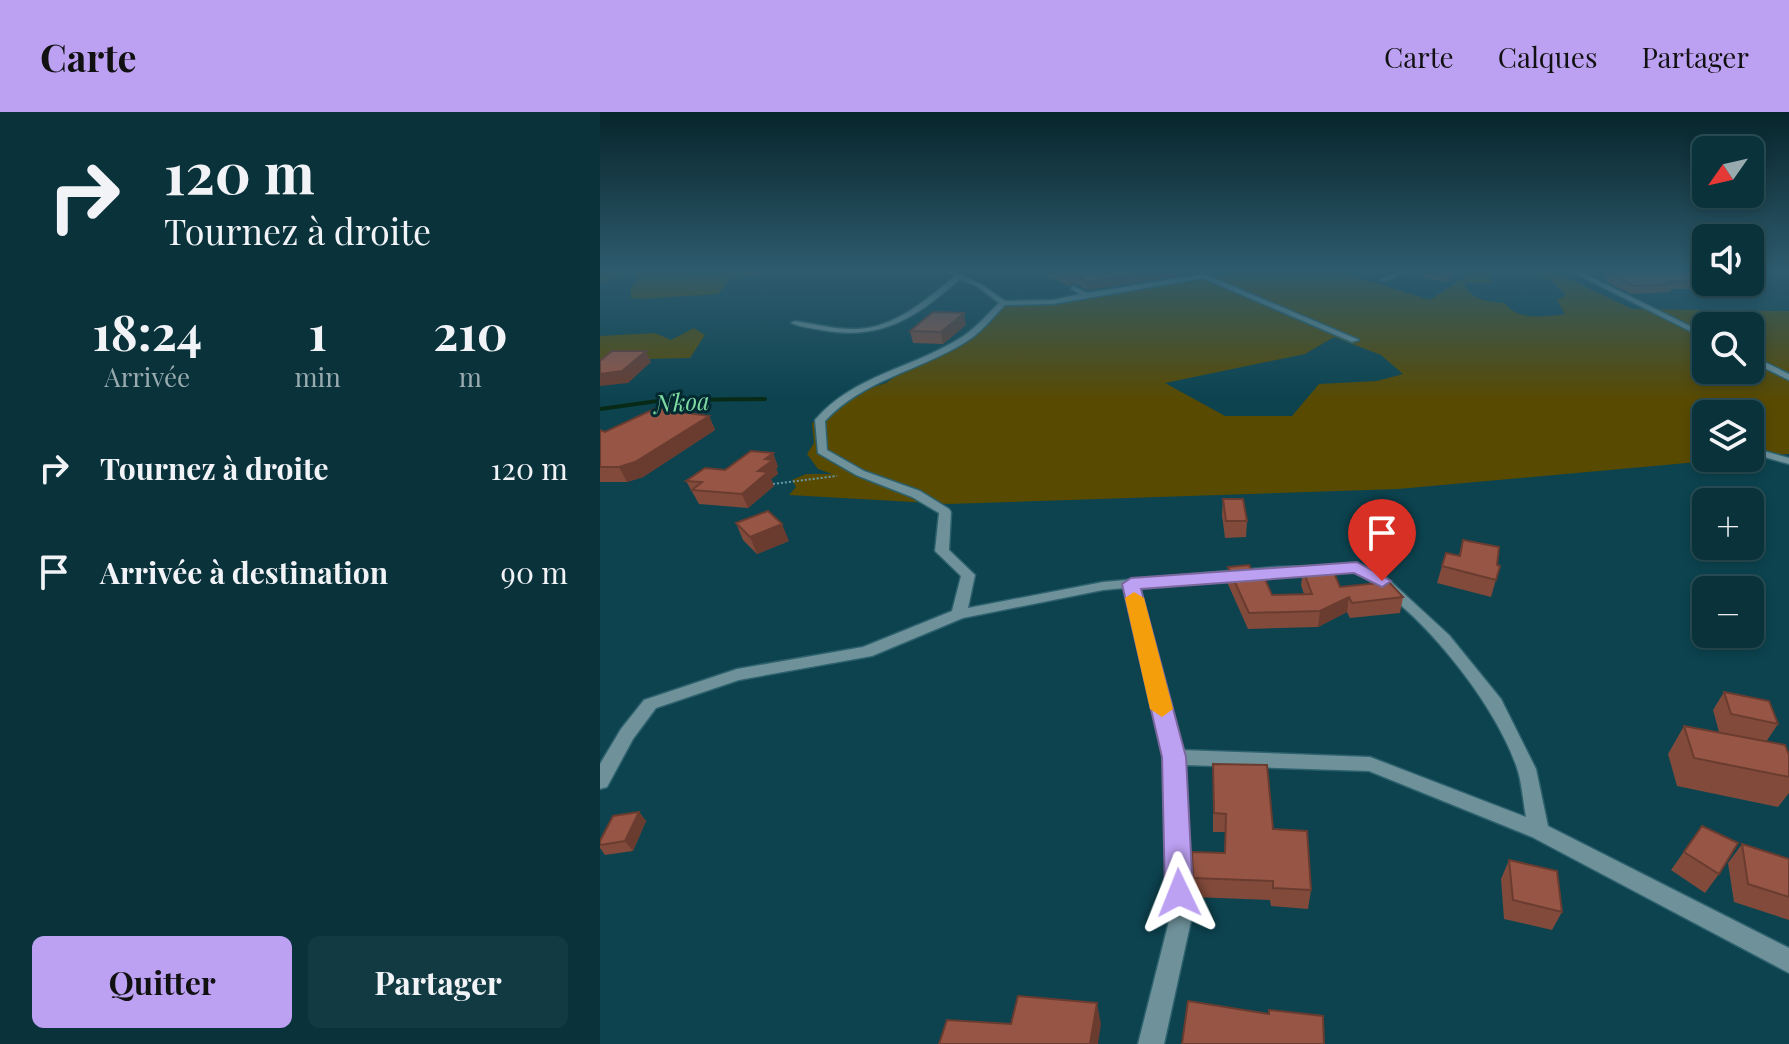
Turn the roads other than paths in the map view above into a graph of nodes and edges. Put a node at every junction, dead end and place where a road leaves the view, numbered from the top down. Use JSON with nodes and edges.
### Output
{"nodes":[{"id":1,"x":907,"y":313,"type":"edge"},
{"id":2,"x":994,"y":313,"type":"edge"},
{"id":3,"x":1292,"y":313,"type":"edge"},
{"id":4,"x":1659,"y":313,"type":"edge"},
{"id":5,"x":795,"y":323,"type":"dead end"},
{"id":6,"x":1692,"y":330,"type":"edge"},
{"id":7,"x":1355,"y":340,"type":"dead end"},
{"id":8,"x":1764,"y":365,"type":"edge"},
{"id":9,"x":1789,"y":377,"type":"edge"},
{"id":10,"x":1764,"y":454,"type":"edge"},
{"id":11,"x":1789,"y":461,"type":"edge"},
{"id":12,"x":1131,"y":584,"type":"junction"},
{"id":13,"x":959,"y":614,"type":"junction"},
{"id":14,"x":1174,"y":757,"type":"junction"},
{"id":15,"x":600,"y":781,"type":"edge"},
{"id":16,"x":1539,"y":831,"type":"junction"},
{"id":17,"x":1789,"y":961,"type":"edge"},
{"id":18,"x":1151,"y":1044,"type":"edge"}],
"edges":[{"from":1,"to":5,"type":"street"},
{"from":2,"to":13,"type":"street"},
{"from":3,"to":7,"type":"street"},
{"from":4,"to":6,"type":"street"},
{"from":8,"to":9,"type":"street"},
{"from":10,"to":11,"type":"street"},
{"from":12,"to":13,"type":"street"},
{"from":12,"to":14,"type":"street"},
{"from":12,"to":16,"type":"street"},
{"from":13,"to":15,"type":"street"},
{"from":14,"to":16,"type":"street"},
{"from":14,"to":18,"type":"street"},
{"from":16,"to":17,"type":"street"}]}
